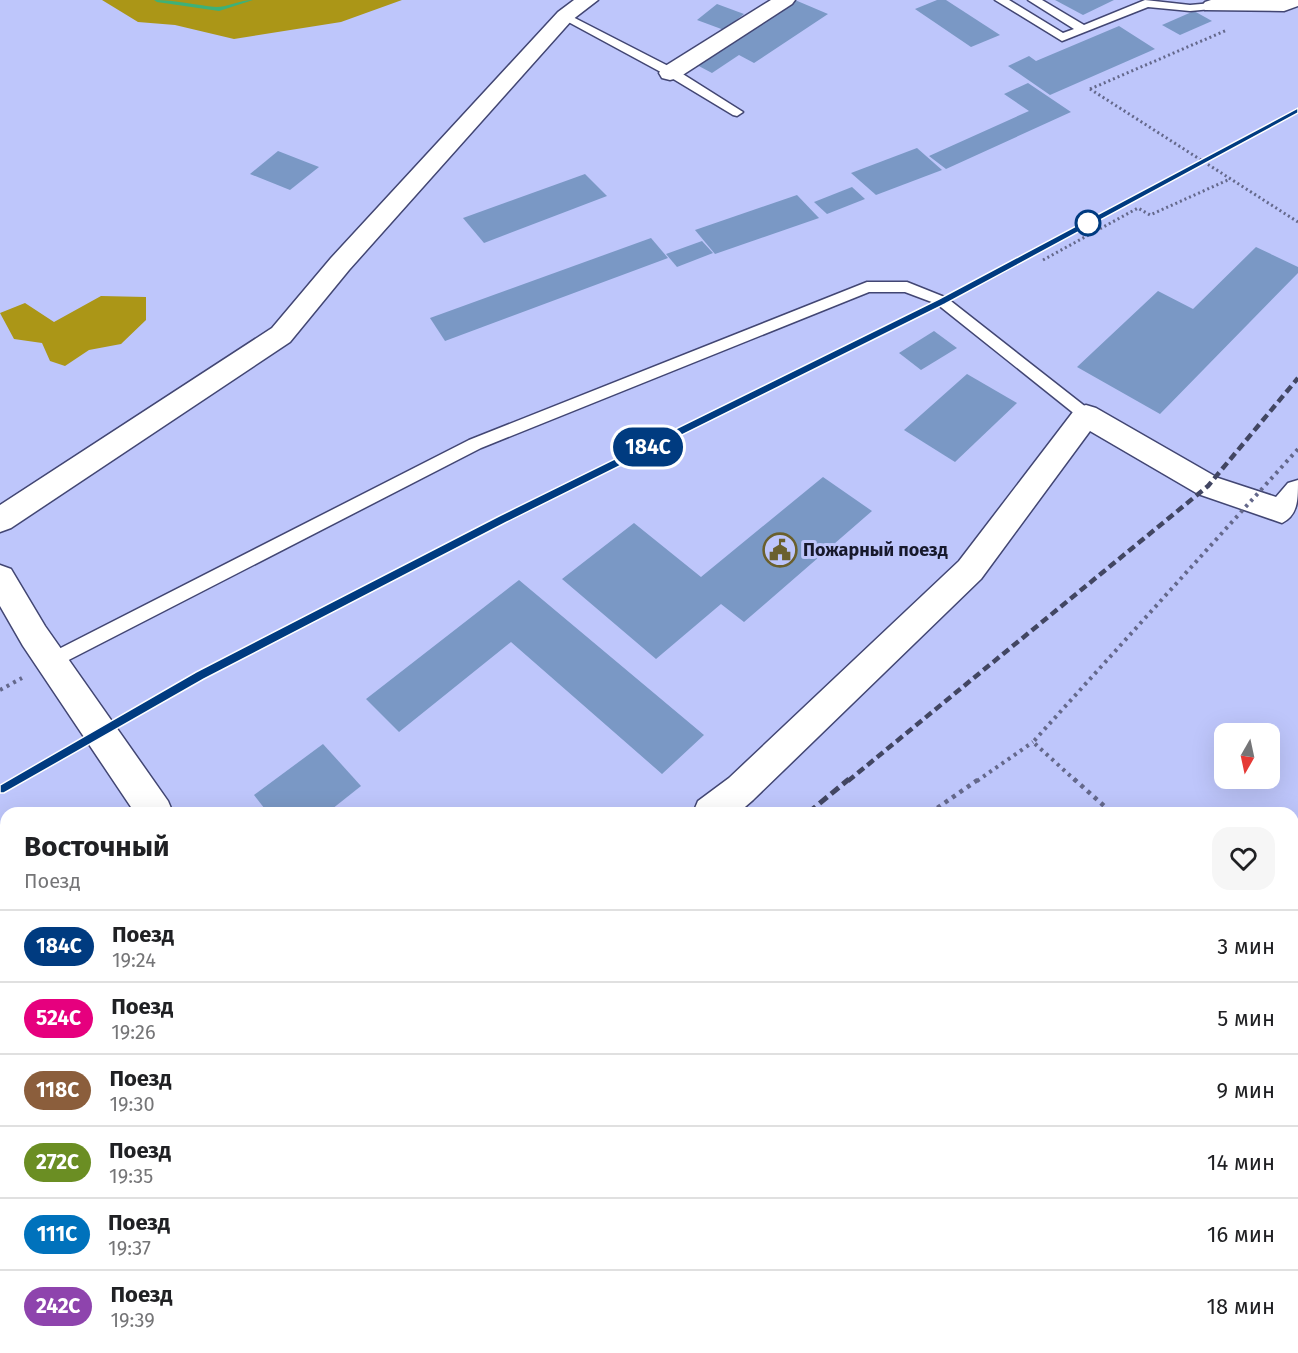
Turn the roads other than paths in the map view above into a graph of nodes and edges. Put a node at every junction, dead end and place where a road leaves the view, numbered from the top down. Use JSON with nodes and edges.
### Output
{"nodes":[{"id":1,"x":588,"y":0,"type":"edge"},
{"id":2,"x":785,"y":0,"type":"edge"},
{"id":3,"x":1001,"y":0,"type":"edge"},
{"id":4,"x":1034,"y":0,"type":"edge"},
{"id":5,"x":1293,"y":0,"type":"edge"},
{"id":6,"x":1222,"y":4,"type":"edge"},
{"id":7,"x":565,"y":16,"type":"junction"},
{"id":8,"x":1083,"y":29,"type":"junction"},
{"id":9,"x":670,"y":74,"type":"junction"},
{"id":10,"x":737,"y":112,"type":"dead end"},
{"id":11,"x":1086,"y":415,"type":"junction"},
{"id":12,"x":1298,"y":492,"type":"edge"},
{"id":13,"x":0,"y":520,"type":"edge"},
{"id":14,"x":0,"y":578,"type":"edge"},
{"id":15,"x":51,"y":661,"type":"junction"},
{"id":16,"x":151,"y":807,"type":"edge"},
{"id":17,"x":718,"y":807,"type":"edge"}],
"edges":[{"from":1,"to":7,"type":"street"},
{"from":2,"to":9,"type":"street"},
{"from":3,"to":8,"type":"lane"},
{"from":4,"to":8,"type":"lane"},
{"from":5,"to":6,"type":"street"},
{"from":6,"to":8,"type":"lane"},
{"from":7,"to":9,"type":"lane"},
{"from":7,"to":13,"type":"street"},
{"from":9,"to":10,"type":"lane"},
{"from":11,"to":12,"type":"street"},
{"from":11,"to":15,"type":"lane"},
{"from":11,"to":17,"type":"street"},
{"from":14,"to":15,"type":"street"},
{"from":15,"to":16,"type":"street"}]}
